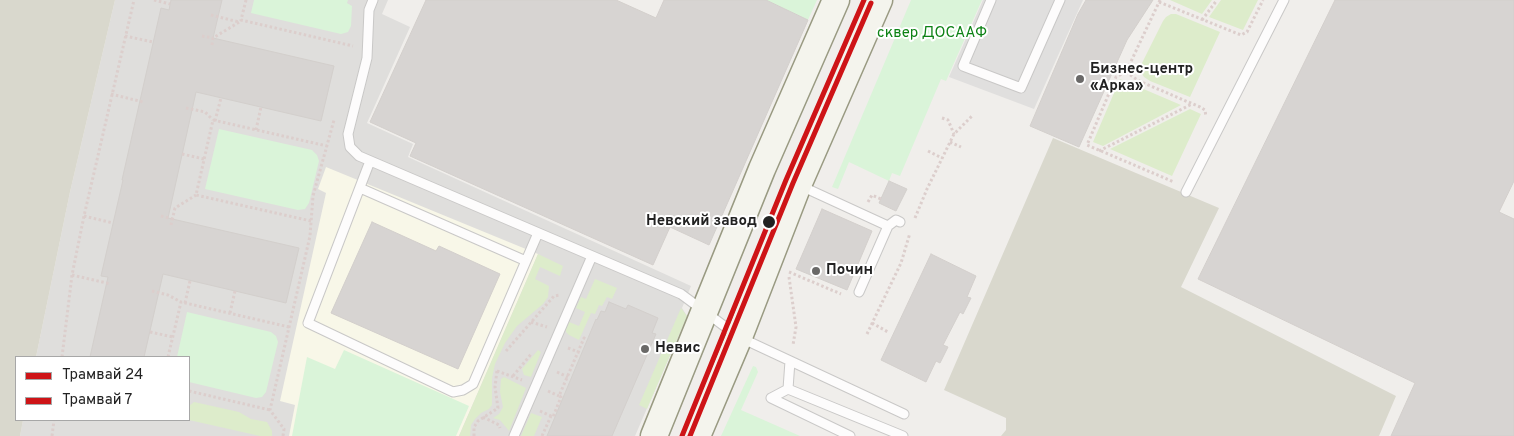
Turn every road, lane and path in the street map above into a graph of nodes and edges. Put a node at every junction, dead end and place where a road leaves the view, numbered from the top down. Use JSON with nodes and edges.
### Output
{"nodes":[{"id":1,"x":134,"y":0,"type":"edge"},
{"id":2,"x":154,"y":0,"type":"edge"},
{"id":3,"x":246,"y":0,"type":"edge"},
{"id":4,"x":374,"y":0,"type":"edge"},
{"id":5,"x":836,"y":0,"type":"edge"},
{"id":6,"x":879,"y":0,"type":"edge"},
{"id":7,"x":991,"y":0,"type":"edge"},
{"id":8,"x":1060,"y":0,"type":"edge"},
{"id":9,"x":1217,"y":0,"type":"edge"},
{"id":10,"x":1263,"y":0,"type":"edge"},
{"id":11,"x":1284,"y":0,"type":"edge"},
{"id":12,"x":1160,"y":1,"type":"edge"},
{"id":13,"x":170,"y":4,"type":"dead end"},
{"id":14,"x":211,"y":15,"type":"dead end"},
{"id":15,"x":1202,"y":20,"type":"junction"},
{"id":16,"x":240,"y":21,"type":"junction"},
{"id":17,"x":125,"y":36,"type":"junction"},
{"id":18,"x":202,"y":36,"type":"dead end"},
{"id":19,"x":354,"y":36,"type":"dead end"},
{"id":20,"x":213,"y":38,"type":"junction"},
{"id":21,"x":153,"y":42,"type":"dead end"},
{"id":22,"x":212,"y":45,"type":"dead end"},
{"id":23,"x":353,"y":46,"type":"junction"},
{"id":24,"x":351,"y":55,"type":"dead end"},
{"id":25,"x":1126,"y":72,"type":"junction"},
{"id":26,"x":111,"y":94,"type":"junction"},
{"id":27,"x":221,"y":98,"type":"dead end"},
{"id":28,"x":143,"y":102,"type":"dead end"},
{"id":29,"x":1192,"y":104,"type":"junction"},
{"id":30,"x":262,"y":107,"type":"dead end"},
{"id":31,"x":186,"y":108,"type":"dead end"},
{"id":32,"x":942,"y":118,"type":"dead end"},
{"id":33,"x":334,"y":119,"type":"dead end"},
{"id":34,"x":1206,"y":120,"type":"dead end"},
{"id":35,"x":214,"y":121,"type":"junction"},
{"id":36,"x":256,"y":130,"type":"junction"},
{"id":37,"x":954,"y":134,"type":"dead end"},
{"id":38,"x":950,"y":142,"type":"dead end"},
{"id":39,"x":326,"y":146,"type":"junction"},
{"id":40,"x":961,"y":147,"type":"dead end"},
{"id":41,"x":928,"y":151,"type":"dead end"},
{"id":42,"x":1099,"y":151,"type":"junction"},
{"id":43,"x":182,"y":154,"type":"dead end"},
{"id":44,"x":942,"y":158,"type":"dead end"},
{"id":45,"x":204,"y":159,"type":"junction"},
{"id":46,"x":370,"y":161,"type":"junction"},
{"id":47,"x":1179,"y":175,"type":"dead end"},
{"id":48,"x":1175,"y":182,"type":"junction"},
{"id":49,"x":798,"y":185,"type":"junction"},
{"id":50,"x":360,"y":188,"type":"junction"},
{"id":51,"x":1187,"y":190,"type":"joint"},
{"id":52,"x":196,"y":195,"type":"junction"},
{"id":53,"x":84,"y":216,"type":"junction"},
{"id":54,"x":161,"y":216,"type":"dead end"},
{"id":55,"x":173,"y":219,"type":"junction"},
{"id":56,"x":311,"y":221,"type":"junction"},
{"id":57,"x":900,"y":222,"type":"dead end"},
{"id":58,"x":113,"y":223,"type":"dead end"},
{"id":59,"x":172,"y":225,"type":"dead end"},
{"id":60,"x":888,"y":226,"type":"junction"},
{"id":61,"x":538,"y":233,"type":"junction"},
{"id":62,"x":592,"y":256,"type":"junction"},
{"id":63,"x":526,"y":261,"type":"junction"},
{"id":64,"x":72,"y":275,"type":"junction"},
{"id":65,"x":190,"y":281,"type":"dead end"},
{"id":66,"x":111,"y":284,"type":"dead end"},
{"id":67,"x":152,"y":291,"type":"dead end"},
{"id":68,"x":235,"y":291,"type":"dead end"},
{"id":69,"x":859,"y":292,"type":"dead end"},
{"id":70,"x":841,"y":294,"type":"dead end"},
{"id":71,"x":563,"y":295,"type":"dead end"},
{"id":72,"x":183,"y":302,"type":"junction"},
{"id":73,"x":704,"y":312,"type":"junction"},
{"id":74,"x":230,"y":313,"type":"junction"},
{"id":75,"x":531,"y":322,"type":"junction"},
{"id":76,"x":872,"y":323,"type":"dead end"},
{"id":77,"x":544,"y":326,"type":"dead end"},
{"id":78,"x":289,"y":327,"type":"junction"},
{"id":79,"x":150,"y":332,"type":"dead end"},
{"id":80,"x":888,"y":332,"type":"dead end"},
{"id":81,"x":739,"y":337,"type":"junction"},
{"id":82,"x":173,"y":338,"type":"junction"},
{"id":83,"x":587,"y":340,"type":"dead end"},
{"id":84,"x":62,"y":356,"type":"edge"},
{"id":85,"x":168,"y":356,"type":"edge"},
{"id":86,"x":502,"y":357,"type":"dead end"},
{"id":87,"x":790,"y":360,"type":"junction"},
{"id":88,"x":499,"y":364,"type":"dead end"},
{"id":89,"x":788,"y":389,"type":"junction"},
{"id":90,"x":190,"y":391,"type":"edge"},
{"id":91,"x":270,"y":410,"type":"junction"},
{"id":92,"x":904,"y":414,"type":"dead end"},
{"id":93,"x":482,"y":417,"type":"junction"},
{"id":94,"x":54,"y":421,"type":"edge"},
{"id":95,"x":474,"y":434,"type":"edge"},
{"id":96,"x":501,"y":435,"type":"edge"},
{"id":97,"x":52,"y":436,"type":"edge"},
{"id":98,"x":282,"y":436,"type":"edge"},
{"id":99,"x":480,"y":436,"type":"edge"},
{"id":100,"x":514,"y":436,"type":"edge"},
{"id":101,"x":542,"y":436,"type":"edge"},
{"id":102,"x":654,"y":436,"type":"edge"},
{"id":103,"x":697,"y":436,"type":"edge"},
{"id":104,"x":850,"y":436,"type":"edge"},
{"id":105,"x":903,"y":436,"type":"edge"}],
"edges":[{"from":1,"to":17,"type":"path"},
{"from":2,"to":13,"type":"path"},
{"from":3,"to":16,"type":"path"},
{"from":4,"to":46,"type":"lane"},
{"from":5,"to":73,"type":"main road"},
{"from":6,"to":49,"type":"main road"},
{"from":7,"to":8,"type":"lane"},
{"from":9,"to":15,"type":"path"},
{"from":10,"to":15,"type":"path"},
{"from":11,"to":51,"type":"lane"},
{"from":12,"to":15,"type":"path"},
{"from":12,"to":25,"type":"path"},
{"from":14,"to":16,"type":"path"},
{"from":16,"to":20,"type":"path"},
{"from":16,"to":23,"type":"path"},
{"from":17,"to":21,"type":"path"},
{"from":17,"to":26,"type":"path"},
{"from":18,"to":20,"type":"path"},
{"from":19,"to":23,"type":"path"},
{"from":20,"to":22,"type":"path"},
{"from":23,"to":24,"type":"path"},
{"from":25,"to":29,"type":"path"},
{"from":25,"to":42,"type":"path"},
{"from":26,"to":28,"type":"path"},
{"from":26,"to":53,"type":"path"},
{"from":27,"to":35,"type":"path"},
{"from":29,"to":34,"type":"path"},
{"from":29,"to":42,"type":"path"},
{"from":30,"to":36,"type":"path"},
{"from":31,"to":35,"type":"path"},
{"from":32,"to":37,"type":"path"},
{"from":33,"to":39,"type":"path"},
{"from":35,"to":36,"type":"path"},
{"from":35,"to":45,"type":"path"},
{"from":36,"to":39,"type":"path"},
{"from":38,"to":40,"type":"path"},
{"from":39,"to":56,"type":"path"},
{"from":41,"to":44,"type":"path"},
{"from":42,"to":48,"type":"path"},
{"from":43,"to":45,"type":"path"},
{"from":45,"to":52,"type":"path"},
{"from":46,"to":50,"type":"lane"},
{"from":46,"to":61,"type":"lane"},
{"from":47,"to":48,"type":"path"},
{"from":48,"to":51,"type":"path"},
{"from":49,"to":60,"type":"lane"},
{"from":49,"to":81,"type":"main road"},
{"from":50,"to":63,"type":"lane"},
{"from":50,"to":63,"type":"lane"},
{"from":52,"to":55,"type":"path"},
{"from":52,"to":56,"type":"path"},
{"from":53,"to":58,"type":"path"},
{"from":53,"to":64,"type":"path"},
{"from":54,"to":55,"type":"path"},
{"from":55,"to":59,"type":"path"},
{"from":56,"to":78,"type":"path"},
{"from":57,"to":60,"type":"lane"},
{"from":60,"to":69,"type":"lane"},
{"from":61,"to":62,"type":"lane"},
{"from":61,"to":63,"type":"lane"},
{"from":62,"to":73,"type":"lane"},
{"from":62,"to":100,"type":"lane"},
{"from":64,"to":66,"type":"path"},
{"from":64,"to":84,"type":"path"},
{"from":65,"to":72,"type":"path"},
{"from":67,"to":72,"type":"path"},
{"from":68,"to":74,"type":"path"},
{"from":70,"to":87,"type":"path"},
{"from":71,"to":75,"type":"path"},
{"from":72,"to":74,"type":"path"},
{"from":72,"to":82,"type":"path"},
{"from":73,"to":81,"type":"lane"},
{"from":73,"to":102,"type":"main road"},
{"from":74,"to":78,"type":"path"},
{"from":75,"to":77,"type":"path"},
{"from":75,"to":86,"type":"path"},
{"from":76,"to":80,"type":"path"},
{"from":78,"to":91,"type":"path"},
{"from":79,"to":82,"type":"path"},
{"from":81,"to":87,"type":"lane"},
{"from":81,"to":103,"type":"main road"},
{"from":82,"to":85,"type":"path"},
{"from":83,"to":101,"type":"path"},
{"from":87,"to":89,"type":"lane"},
{"from":87,"to":92,"type":"lane"},
{"from":88,"to":93,"type":"path"},
{"from":89,"to":104,"type":"lane"},
{"from":89,"to":105,"type":"lane"},
{"from":90,"to":91,"type":"path"},
{"from":91,"to":98,"type":"path"},
{"from":93,"to":95,"type":"path"},
{"from":93,"to":96,"type":"path"},
{"from":94,"to":97,"type":"path"},
{"from":95,"to":99,"type":"path"}]}
